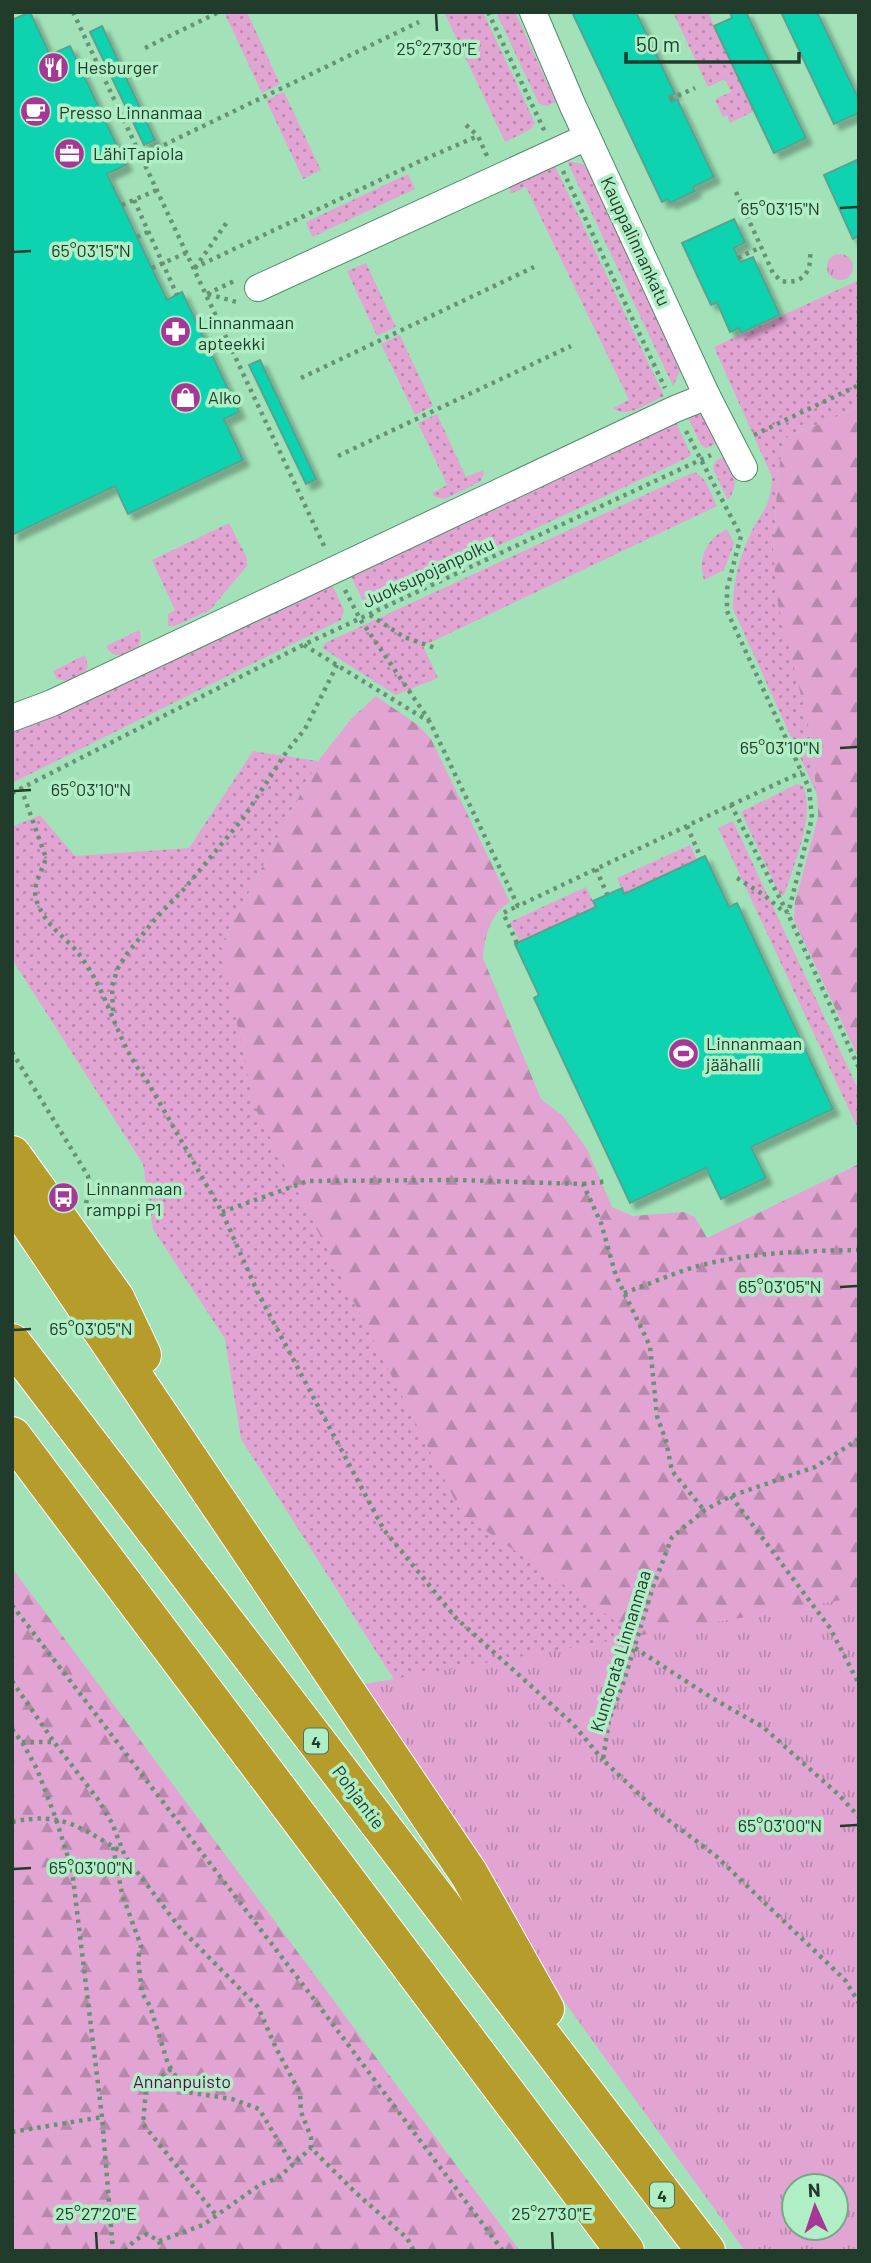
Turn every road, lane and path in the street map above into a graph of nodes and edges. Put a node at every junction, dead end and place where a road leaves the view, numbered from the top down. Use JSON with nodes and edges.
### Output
{"nodes":[{"id":1,"x":74,"y":12,"type":"edge"},
{"id":2,"x":219,"y":12,"type":"edge"},
{"id":3,"x":488,"y":12,"type":"edge"},
{"id":4,"x":533,"y":12,"type":"edge"},
{"id":5,"x":419,"y":22,"type":"dead end"},
{"id":6,"x":145,"y":48,"type":"dead end"},
{"id":7,"x":100,"y":68,"type":"junction"},
{"id":8,"x":84,"y":76,"type":"dead end"},
{"id":9,"x":695,"y":88,"type":"dead end"},
{"id":10,"x":670,"y":100,"type":"dead end"},
{"id":11,"x":466,"y":125,"type":"dead end"},
{"id":12,"x":478,"y":136,"type":"junction"},
{"id":13,"x":587,"y":137,"type":"junction"},
{"id":14,"x":554,"y":151,"type":"junction"},
{"id":15,"x":141,"y":156,"type":"junction"},
{"id":16,"x":487,"y":157,"type":"dead end"},
{"id":17,"x":157,"y":190,"type":"junction"},
{"id":18,"x":736,"y":192,"type":"dead end"},
{"id":19,"x":134,"y":200,"type":"junction"},
{"id":20,"x":122,"y":205,"type":"dead end"},
{"id":21,"x":227,"y":222,"type":"dead end"},
{"id":22,"x":148,"y":232,"type":"junction"},
{"id":23,"x":137,"y":237,"type":"dead end"},
{"id":24,"x":761,"y":247,"type":"junction"},
{"id":25,"x":810,"y":252,"type":"dead end"},
{"id":26,"x":186,"y":253,"type":"junction"},
{"id":27,"x":738,"y":258,"type":"dead end"},
{"id":28,"x":163,"y":264,"type":"junction"},
{"id":29,"x":534,"y":267,"type":"dead end"},
{"id":30,"x":152,"y":268,"type":"dead end"},
{"id":31,"x":194,"y":268,"type":"junction"},
{"id":32,"x":258,"y":288,"type":"dead end"},
{"id":33,"x":177,"y":295,"type":"dead end"},
{"id":34,"x":571,"y":346,"type":"dead end"},
{"id":35,"x":301,"y":378,"type":"dead end"},
{"id":36,"x":859,"y":385,"type":"edge"},
{"id":37,"x":707,"y":396,"type":"junction"},
{"id":38,"x":675,"y":409,"type":"junction"},
{"id":39,"x":338,"y":456,"type":"dead end"},
{"id":40,"x":739,"y":456,"type":"junction"},
{"id":41,"x":701,"y":460,"type":"junction"},
{"id":42,"x":335,"y":570,"type":"junction"},
{"id":43,"x":369,"y":615,"type":"junction"},
{"id":44,"x":359,"y":619,"type":"junction"},
{"id":45,"x":303,"y":645,"type":"junction"},
{"id":46,"x":438,"y":649,"type":"dead end"},
{"id":47,"x":337,"y":665,"type":"junction"},
{"id":48,"x":12,"y":719,"type":"edge"},
{"id":49,"x":430,"y":722,"type":"junction"},
{"id":50,"x":802,"y":772,"type":"junction"},
{"id":51,"x":21,"y":789,"type":"junction"},
{"id":52,"x":12,"y":793,"type":"edge"},
{"id":53,"x":732,"y":805,"type":"junction"},
{"id":54,"x":687,"y":826,"type":"junction"},
{"id":55,"x":701,"y":858,"type":"dead end"},
{"id":56,"x":596,"y":869,"type":"junction"},
{"id":57,"x":737,"y":878,"type":"dead end"},
{"id":58,"x":607,"y":894,"type":"dead end"},
{"id":59,"x":518,"y":906,"type":"junction"},
{"id":60,"x":788,"y":914,"type":"junction"},
{"id":61,"x":517,"y":943,"type":"dead end"},
{"id":62,"x":113,"y":1015,"type":"junction"},
{"id":63,"x":12,"y":1052,"type":"edge"},
{"id":64,"x":859,"y":1068,"type":"edge"},
{"id":65,"x":12,"y":1155,"type":"edge"},
{"id":66,"x":608,"y":1181,"type":"dead end"},
{"id":67,"x":583,"y":1185,"type":"junction"},
{"id":68,"x":12,"y":1197,"type":"edge"},
{"id":69,"x":85,"y":1209,"type":"dead end"},
{"id":70,"x":222,"y":1212,"type":"junction"},
{"id":71,"x":859,"y":1250,"type":"edge"},
{"id":72,"x":624,"y":1293,"type":"junction"},
{"id":73,"x":12,"y":1343,"type":"edge"},
{"id":74,"x":12,"y":1436,"type":"edge"},
{"id":75,"x":859,"y":1439,"type":"edge"},
{"id":76,"x":193,"y":1465,"type":"junction"},
{"id":77,"x":732,"y":1496,"type":"junction"},
{"id":78,"x":705,"y":1510,"type":"junction"},
{"id":79,"x":12,"y":1605,"type":"edge"},
{"id":80,"x":635,"y":1648,"type":"junction"},
{"id":81,"x":12,"y":1681,"type":"edge"},
{"id":82,"x":859,"y":1685,"type":"edge"},
{"id":83,"x":12,"y":1729,"type":"edge"},
{"id":84,"x":22,"y":1742,"type":"junction"},
{"id":85,"x":54,"y":1742,"type":"junction"},
{"id":86,"x":603,"y":1760,"type":"junction"},
{"id":87,"x":859,"y":1816,"type":"edge"},
{"id":88,"x":56,"y":1819,"type":"junction"},
{"id":89,"x":12,"y":1822,"type":"edge"},
{"id":90,"x":113,"y":1847,"type":"junction"},
{"id":91,"x":123,"y":1853,"type":"junction"},
{"id":92,"x":859,"y":2003,"type":"edge"},
{"id":93,"x":171,"y":2069,"type":"junction"},
{"id":94,"x":102,"y":2118,"type":"junction"},
{"id":95,"x":12,"y":2132,"type":"edge"},
{"id":96,"x":619,"y":2138,"type":"junction"},
{"id":97,"x":311,"y":2148,"type":"junction"},
{"id":98,"x":293,"y":2165,"type":"junction"},
{"id":99,"x":216,"y":2215,"type":"junction"},
{"id":100,"x":159,"y":2241,"type":"junction"},
{"id":101,"x":113,"y":2251,"type":"edge"},
{"id":102,"x":125,"y":2251,"type":"edge"},
{"id":103,"x":163,"y":2251,"type":"edge"},
{"id":104,"x":414,"y":2251,"type":"edge"},
{"id":105,"x":503,"y":2251,"type":"edge"},
{"id":106,"x":625,"y":2251,"type":"edge"},
{"id":107,"x":706,"y":2251,"type":"edge"}],
"edges":[{"from":1,"to":7,"type":"path"},
{"from":2,"to":6,"type":"path"},
{"from":3,"to":14,"type":"path"},
{"from":4,"to":13,"type":"street","name":"Kauppalinnankatu"},
{"from":5,"to":15,"type":"path"},
{"from":7,"to":8,"type":"path"},
{"from":7,"to":15,"type":"path"},
{"from":9,"to":10,"type":"path"},
{"from":11,"to":12,"type":"path"},
{"from":12,"to":16,"type":"path"},
{"from":12,"to":31,"type":"path"},
{"from":13,"to":14,"type":"street"},
{"from":13,"to":37,"type":"street","name":"Kauppalinnankatu"},
{"from":14,"to":32,"type":"street"},
{"from":14,"to":38,"type":"path"},
{"from":15,"to":17,"type":"path"},
{"from":17,"to":19,"type":"path"},
{"from":17,"to":26,"type":"path"},
{"from":18,"to":24,"type":"path"},
{"from":19,"to":20,"type":"path"},
{"from":19,"to":22,"type":"path"},
{"from":21,"to":31,"type":"path"},
{"from":22,"to":23,"type":"path"},
{"from":22,"to":28,"type":"path"},
{"from":24,"to":25,"type":"path"},
{"from":24,"to":27,"type":"path"},
{"from":26,"to":28,"type":"path"},
{"from":26,"to":31,"type":"path"},
{"from":28,"to":30,"type":"path"},
{"from":28,"to":33,"type":"path"},
{"from":29,"to":35,"type":"path"},
{"from":31,"to":42,"type":"path"},
{"from":34,"to":39,"type":"path"},
{"from":36,"to":40,"type":"path","name":"Juoksupojanpolku"},
{"from":37,"to":38,"type":"street"},
{"from":37,"to":40,"type":"street","name":"Kauppalinnankatu"},
{"from":38,"to":41,"type":"path"},
{"from":38,"to":42,"type":"street"},
{"from":40,"to":41,"type":"path","name":"Juoksupojanpolku"},
{"from":41,"to":43,"type":"path","name":"Juoksupojanpolku"},
{"from":41,"to":50,"type":"path"},
{"from":42,"to":44,"type":"path"},
{"from":42,"to":48,"type":"street"},
{"from":43,"to":44,"type":"path","name":"Juoksupojanpolku"},
{"from":43,"to":46,"type":"path"},
{"from":44,"to":45,"type":"path","name":"Juoksupojanpolku"},
{"from":44,"to":49,"type":"path"},
{"from":45,"to":47,"type":"path"},
{"from":45,"to":51,"type":"path","name":"Juoksupojanpolku"},
{"from":47,"to":49,"type":"path"},
{"from":47,"to":62,"type":"path"},
{"from":49,"to":59,"type":"path"},
{"from":50,"to":53,"type":"path"},
{"from":50,"to":60,"type":"path"},
{"from":51,"to":52,"type":"path","name":"Juoksupojanpolku"},
{"from":51,"to":62,"type":"path"},
{"from":53,"to":54,"type":"path"},
{"from":53,"to":60,"type":"path"},
{"from":54,"to":55,"type":"path"},
{"from":54,"to":56,"type":"path"},
{"from":56,"to":58,"type":"path"},
{"from":56,"to":59,"type":"path"},
{"from":57,"to":60,"type":"path"},
{"from":59,"to":61,"type":"path"},
{"from":60,"to":64,"type":"path"},
{"from":62,"to":70,"type":"path"},
{"from":63,"to":69,"type":"path"},
{"from":65,"to":76,"type":"highway"},
{"from":66,"to":67,"type":"path"},
{"from":67,"to":70,"type":"path"},
{"from":67,"to":72,"type":"path"},
{"from":68,"to":76,"type":"highway"},
{"from":70,"to":86,"type":"path"},
{"from":71,"to":72,"type":"path"},
{"from":72,"to":78,"type":"path"},
{"from":73,"to":96,"type":"highway","name":"Pohjantie","number":"4"},
{"from":74,"to":106,"type":"highway"},
{"from":75,"to":77,"type":"path","name":"Kuntorata Linnanmaa"},
{"from":76,"to":96,"type":"highway"},
{"from":77,"to":78,"type":"path","name":"Kuntorata Linnanmaa"},
{"from":77,"to":82,"type":"path"},
{"from":78,"to":80,"type":"path","name":"Kuntorata Linnanmaa"},
{"from":79,"to":105,"type":"path"},
{"from":80,"to":86,"type":"path","name":"Kuntorata Linnanmaa"},
{"from":80,"to":87,"type":"path"},
{"from":81,"to":85,"type":"path"},
{"from":83,"to":84,"type":"path"},
{"from":84,"to":85,"type":"path"},
{"from":84,"to":88,"type":"path"},
{"from":85,"to":91,"type":"path"},
{"from":86,"to":92,"type":"path","name":"Kuntorata Linnanmaa"},
{"from":88,"to":89,"type":"path"},
{"from":88,"to":90,"type":"path"},
{"from":88,"to":94,"type":"path"},
{"from":90,"to":91,"type":"path"},
{"from":90,"to":93,"type":"path"},
{"from":91,"to":97,"type":"path"},
{"from":93,"to":98,"type":"path"},
{"from":93,"to":99,"type":"path"},
{"from":94,"to":95,"type":"path"},
{"from":94,"to":101,"type":"path"},
{"from":96,"to":107,"type":"highway","name":"Pohjantie","number":"4"},
{"from":97,"to":98,"type":"path"},
{"from":97,"to":104,"type":"path"},
{"from":98,"to":99,"type":"path"},
{"from":99,"to":100,"type":"path"},
{"from":100,"to":102,"type":"path"},
{"from":100,"to":103,"type":"path"}]}
